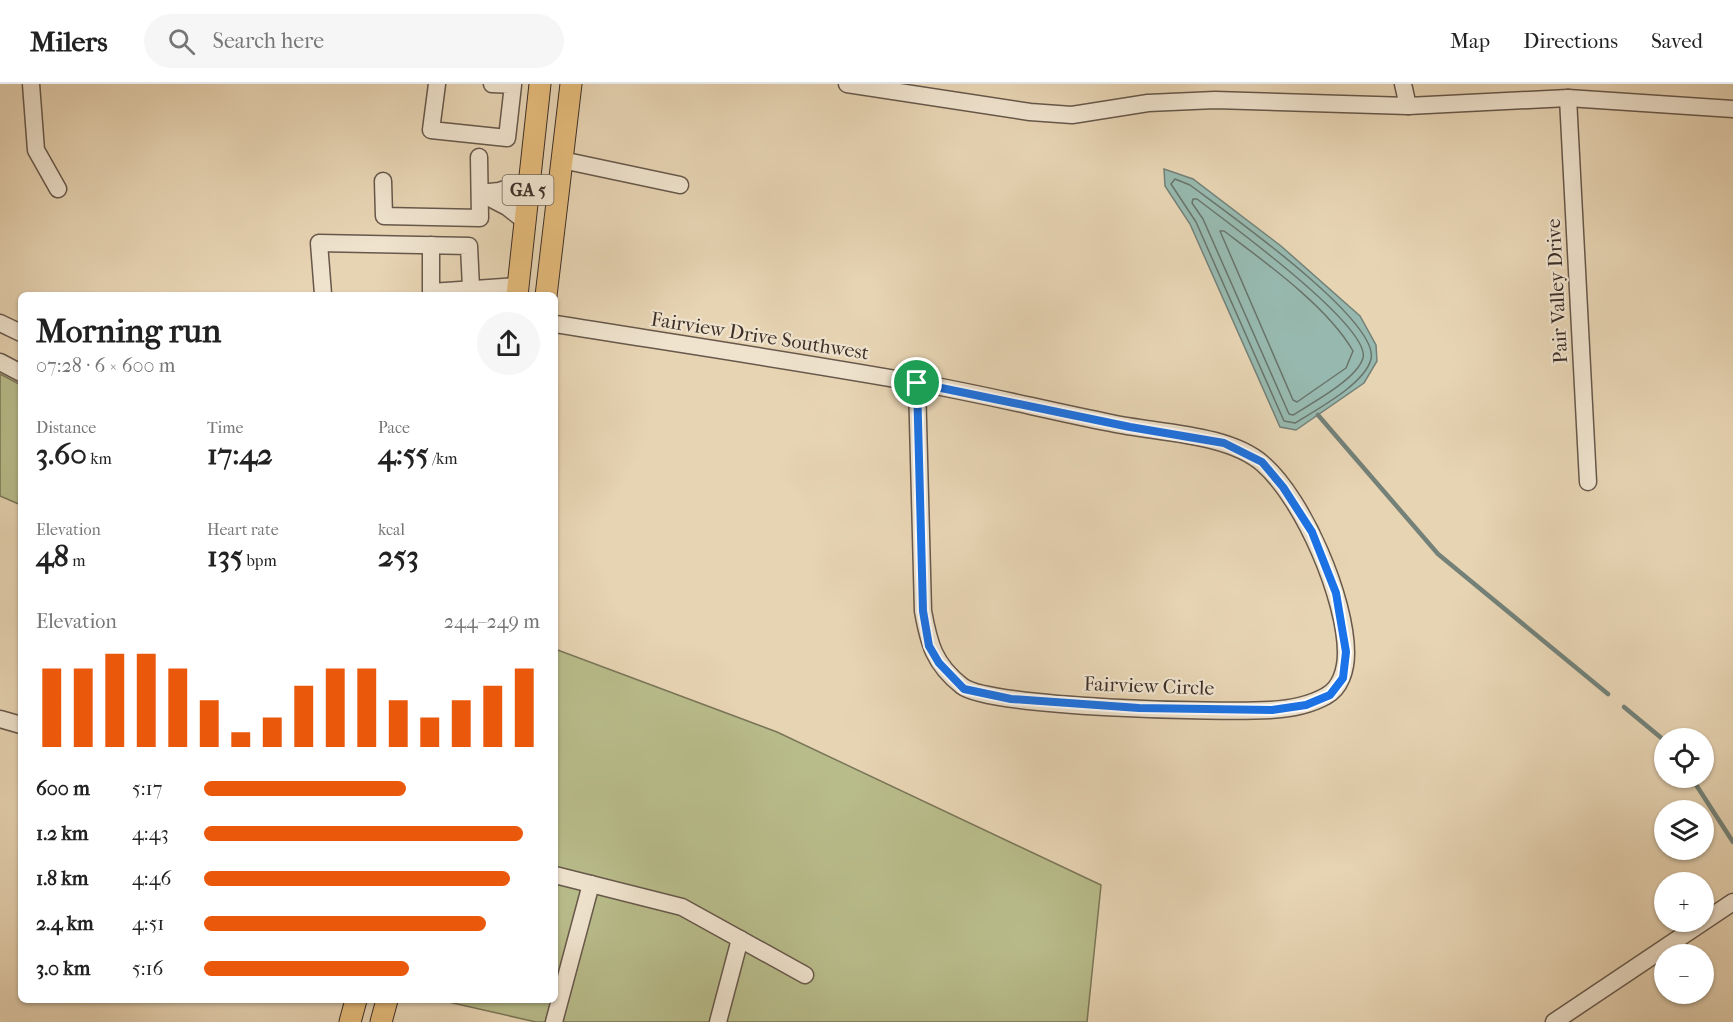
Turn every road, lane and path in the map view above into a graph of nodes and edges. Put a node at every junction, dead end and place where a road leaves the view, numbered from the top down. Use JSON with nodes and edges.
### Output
{"nodes":[{"id":1,"x":31,"y":84,"type":"edge"},
{"id":2,"x":437,"y":84,"type":"edge"},
{"id":3,"x":492,"y":84,"type":"edge"},
{"id":4,"x":540,"y":84,"type":"edge"},
{"id":5,"x":571,"y":84,"type":"edge"},
{"id":6,"x":847,"y":84,"type":"edge"},
{"id":7,"x":1403,"y":84,"type":"edge"},
{"id":8,"x":1568,"y":98,"type":"junction"},
{"id":9,"x":1408,"y":106,"type":"junction"},
{"id":10,"x":1733,"y":109,"type":"edge"},
{"id":11,"x":509,"y":125,"type":"junction"},
{"id":12,"x":535,"y":129,"type":"junction"},
{"id":13,"x":478,"y":157,"type":"dead end"},
{"id":14,"x":562,"y":160,"type":"junction"},
{"id":15,"x":383,"y":181,"type":"dead end"},
{"id":16,"x":529,"y":182,"type":"junction"},
{"id":17,"x":680,"y":185,"type":"dead end"},
{"id":18,"x":58,"y":189,"type":"dead end"},
{"id":19,"x":480,"y":193,"type":"junction"},
{"id":20,"x":525,"y":221,"type":"junction"},
{"id":21,"x":430,"y":245,"type":"junction"},
{"id":22,"x":471,"y":288,"type":"junction"},
{"id":23,"x":517,"y":291,"type":"edge"},
{"id":24,"x":323,"y":292,"type":"edge"},
{"id":25,"x":484,"y":292,"type":"edge"},
{"id":26,"x":546,"y":292,"type":"edge"},
{"id":27,"x":0,"y":322,"type":"edge"},
{"id":28,"x":558,"y":324,"type":"edge"},
{"id":29,"x":18,"y":331,"type":"edge"},
{"id":30,"x":0,"y":362,"type":"edge"},
{"id":31,"x":18,"y":371,"type":"edge"},
{"id":32,"x":917,"y":383,"type":"junction"},
{"id":33,"x":1204,"y":440,"type":"joint"},
{"id":34,"x":1588,"y":482,"type":"dead end"},
{"id":35,"x":0,"y":719,"type":"edge"},
{"id":36,"x":18,"y":724,"type":"edge"},
{"id":37,"x":558,"y":875,"type":"edge"},
{"id":38,"x":591,"y":884,"type":"junction"},
{"id":39,"x":1733,"y":902,"type":"edge"},
{"id":40,"x":740,"y":939,"type":"junction"},
{"id":41,"x":805,"y":975,"type":"dead end"},
{"id":42,"x":355,"y":1003,"type":"edge"},
{"id":43,"x":386,"y":1003,"type":"edge"},
{"id":44,"x":350,"y":1022,"type":"edge"},
{"id":45,"x":381,"y":1022,"type":"edge"},
{"id":46,"x":554,"y":1022,"type":"edge"},
{"id":47,"x":718,"y":1022,"type":"edge"},
{"id":48,"x":1554,"y":1022,"type":"edge"}],
"edges":[{"from":1,"to":18,"type":"street"},
{"from":2,"to":11,"type":"street"},
{"from":3,"to":11,"type":"street"},
{"from":4,"to":12,"type":"main road","number":"GA 5"},
{"from":5,"to":14,"type":"main road","number":"GA 5"},
{"from":6,"to":9,"type":"street"},
{"from":7,"to":9,"type":"street"},
{"from":8,"to":9,"type":"street"},
{"from":8,"to":10,"type":"street"},
{"from":8,"to":34,"type":"street","name":"Pair Valley Drive"},
{"from":11,"to":12,"type":"street"},
{"from":12,"to":16,"type":"main road","number":"GA 5"},
{"from":13,"to":19,"type":"street"},
{"from":14,"to":17,"type":"street"},
{"from":14,"to":26,"type":"main road","number":"GA 5"},
{"from":15,"to":19,"type":"street"},
{"from":16,"to":19,"type":"street"},
{"from":16,"to":20,"type":"main road","number":"GA 5"},
{"from":19,"to":20,"type":"street"},
{"from":20,"to":23,"type":"main road","number":"GA 5"},
{"from":21,"to":22,"type":"street"},
{"from":21,"to":22,"type":"street"},
{"from":21,"to":24,"type":"street"},
{"from":22,"to":23,"type":"street"},
{"from":22,"to":25,"type":"street"},
{"from":27,"to":29,"type":"street"},
{"from":28,"to":32,"type":"street","name":"Fairview Drive Southwest"},
{"from":30,"to":31,"type":"street"},
{"from":32,"to":33,"type":"street","name":"Fairview Drive Southwest"},
{"from":32,"to":33,"type":"street","name":"Fairview Circle"},
{"from":35,"to":36,"type":"street"},
{"from":37,"to":38,"type":"street"},
{"from":38,"to":40,"type":"street"},
{"from":38,"to":46,"type":"street"},
{"from":39,"to":48,"type":"street"},
{"from":40,"to":41,"type":"street"},
{"from":40,"to":47,"type":"street"},
{"from":42,"to":44,"type":"main road"},
{"from":43,"to":45,"type":"main road"}]}
